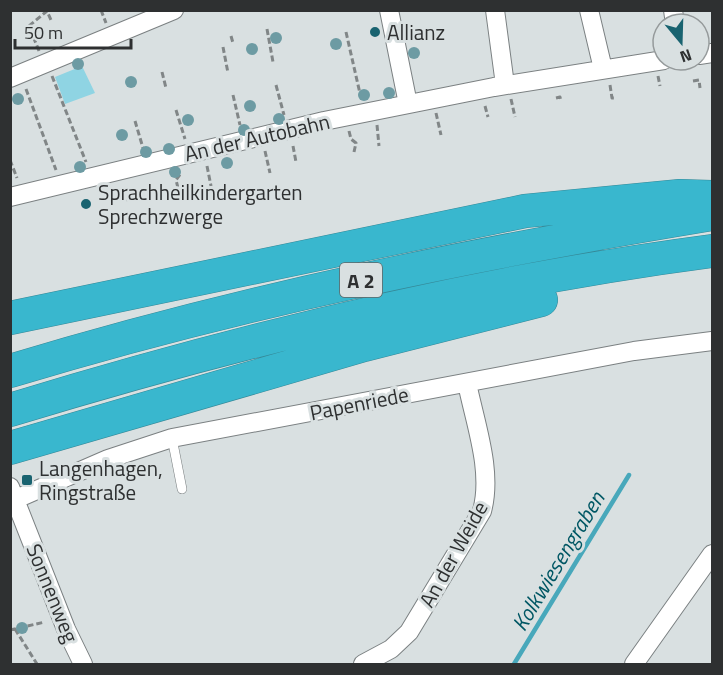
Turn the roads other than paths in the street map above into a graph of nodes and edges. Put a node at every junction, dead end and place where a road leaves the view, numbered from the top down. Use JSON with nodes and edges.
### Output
{"nodes":[{"id":1,"x":174,"y":10,"type":"edge"},
{"id":2,"x":389,"y":10,"type":"edge"},
{"id":3,"x":495,"y":10,"type":"edge"},
{"id":4,"x":589,"y":10,"type":"edge"},
{"id":5,"x":651,"y":64,"type":"edge"},
{"id":6,"x":604,"y":77,"type":"junction"},
{"id":7,"x":16,"y":79,"type":"edge"},
{"id":8,"x":508,"y":90,"type":"junction"},
{"id":9,"x":408,"y":104,"type":"junction"},
{"id":10,"x":16,"y":191,"type":"edge"},
{"id":11,"x":712,"y":197,"type":"edge"},
{"id":12,"x":712,"y":214,"type":"edge"},
{"id":13,"x":702,"y":253,"type":"edge"},
{"id":14,"x":238,"y":272,"type":"junction"},
{"id":15,"x":10,"y":318,"type":"edge"},
{"id":16,"x":712,"y":340,"type":"edge"},
{"id":17,"x":12,"y":360,"type":"edge"},
{"id":18,"x":468,"y":383,"type":"junction"},
{"id":19,"x":10,"y":411,"type":"edge"},
{"id":20,"x":172,"y":438,"type":"junction"},
{"id":21,"x":10,"y":448,"type":"edge"},
{"id":22,"x":182,"y":489,"type":"dead end"},
{"id":23,"x":13,"y":493,"type":"edge"},
{"id":24,"x":712,"y":554,"type":"edge"},
{"id":25,"x":83,"y":664,"type":"edge"},
{"id":26,"x":363,"y":664,"type":"edge"},
{"id":27,"x":634,"y":664,"type":"edge"}],
"edges":[{"from":1,"to":7,"type":"street"},
{"from":2,"to":9,"type":"street"},
{"from":3,"to":8,"type":"street"},
{"from":4,"to":6,"type":"street"},
{"from":5,"to":6,"type":"street","name":"An der Autobahn"},
{"from":6,"to":8,"type":"street","name":"An der Autobahn"},
{"from":8,"to":9,"type":"street","name":"An der Autobahn"},
{"from":9,"to":10,"type":"street","name":"An der Autobahn"},
{"from":11,"to":14,"type":"highway"},
{"from":12,"to":17,"type":"highway","number":"A 2"},
{"from":13,"to":19,"type":"highway","number":"A 2"},
{"from":13,"to":21,"type":"highway"},
{"from":14,"to":15,"type":"highway"},
{"from":14,"to":17,"type":"highway"},
{"from":16,"to":18,"type":"street","name":"Papenriede"},
{"from":18,"to":20,"type":"street","name":"Papenriede"},
{"from":18,"to":26,"type":"street","name":"An der Weide"},
{"from":20,"to":22,"type":"lane"},
{"from":20,"to":23,"type":"street","name":"Papenriede"},
{"from":23,"to":25,"type":"street","name":"Sonnenweg"},
{"from":24,"to":27,"type":"street"}]}
